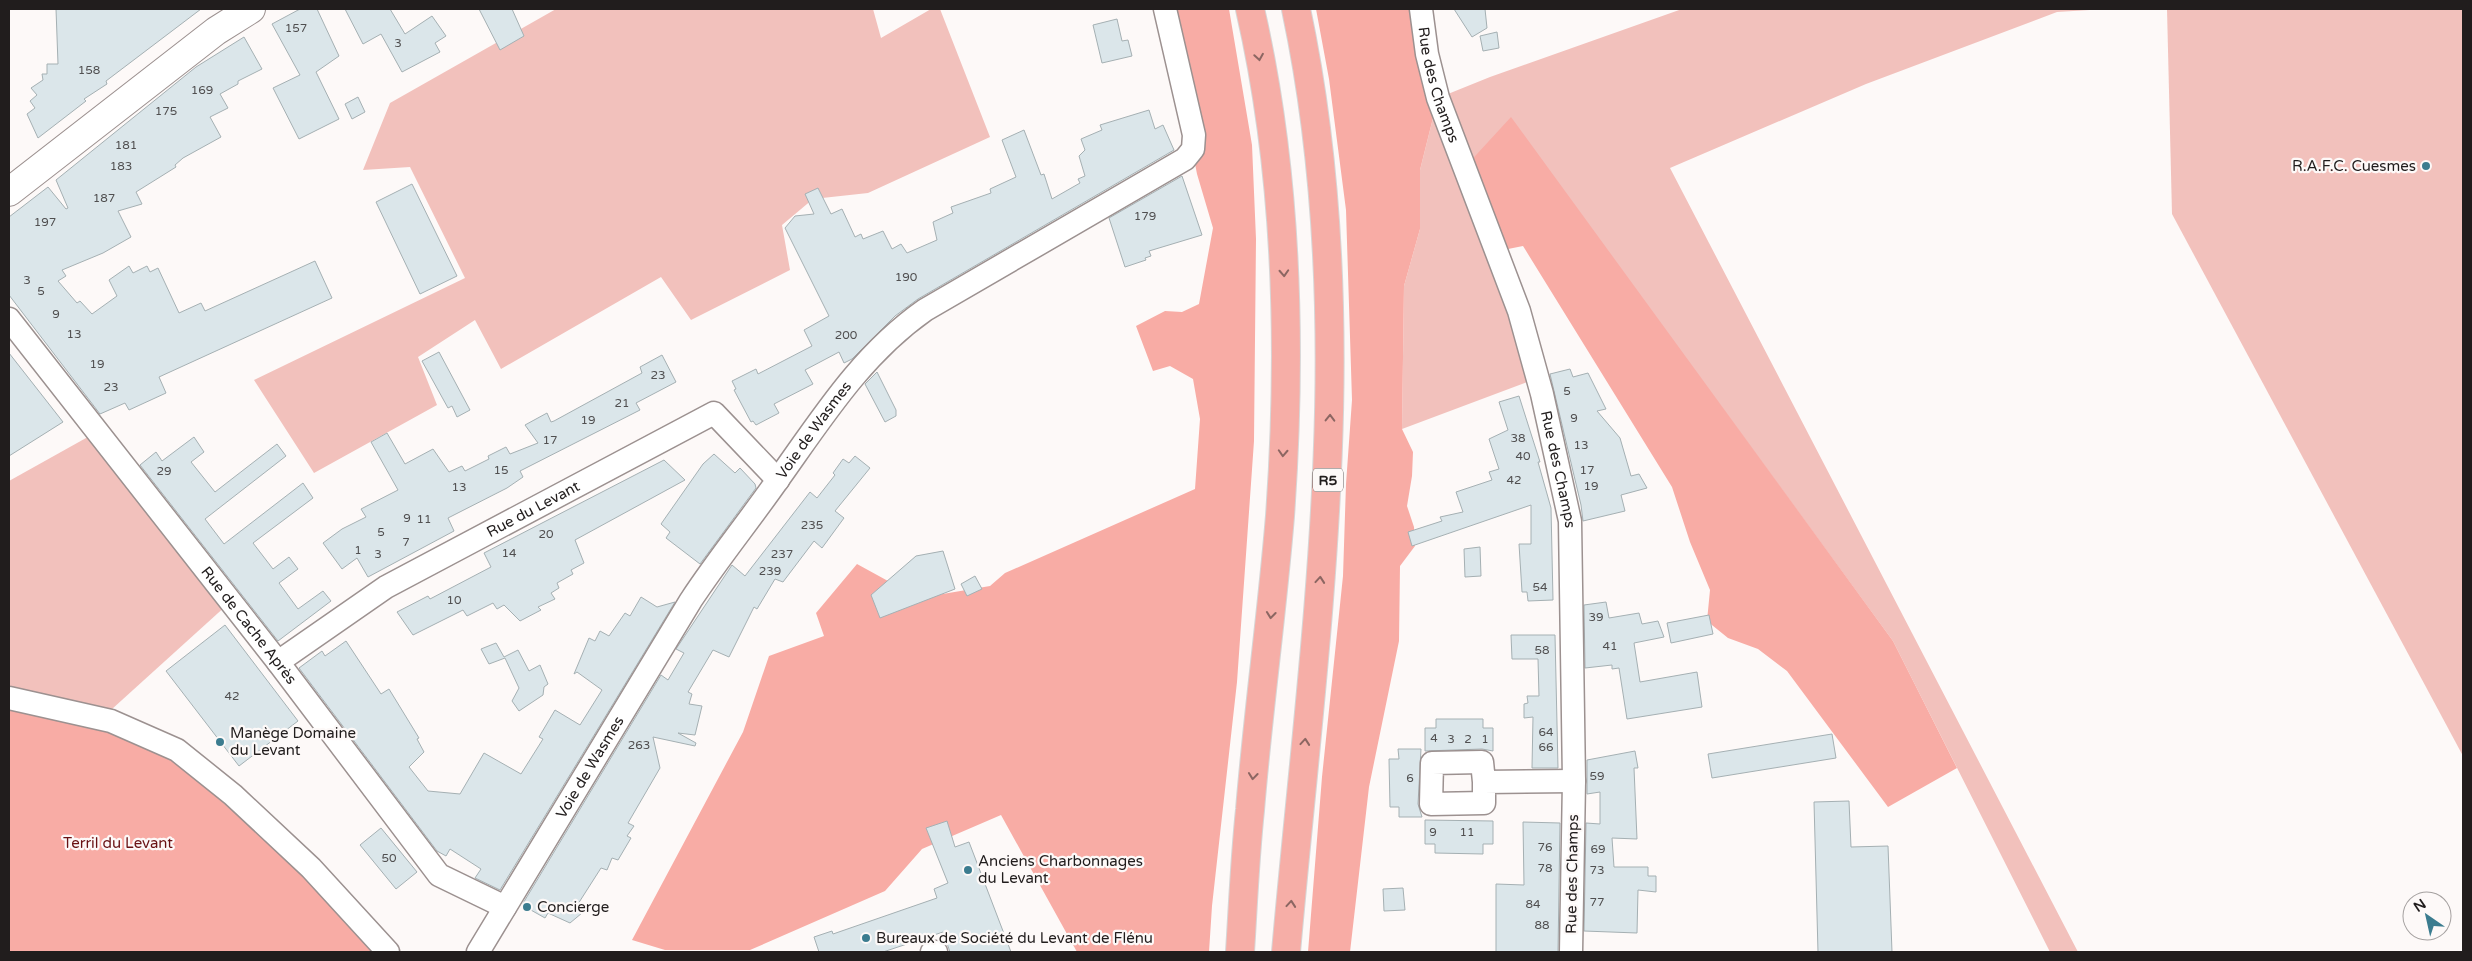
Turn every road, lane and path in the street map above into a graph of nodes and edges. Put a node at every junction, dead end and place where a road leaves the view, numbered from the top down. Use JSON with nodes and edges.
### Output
{"nodes":[{"id":1,"x":251,"y":9,"type":"edge"},
{"id":2,"x":1165,"y":9,"type":"edge"},
{"id":3,"x":1250,"y":9,"type":"edge"},
{"id":4,"x":1296,"y":9,"type":"edge"},
{"id":5,"x":1421,"y":9,"type":"edge"},
{"id":6,"x":9,"y":192,"type":"edge"},
{"id":7,"x":9,"y":319,"type":"edge"},
{"id":8,"x":778,"y":480,"type":"junction"},
{"id":9,"x":278,"y":662,"type":"junction"},
{"id":10,"x":9,"y":698,"type":"edge"},
{"id":11,"x":1574,"y":781,"type":"junction"},
{"id":12,"x":1484,"y":782,"type":"dead end"},
{"id":13,"x":505,"y":907,"type":"junction"},
{"id":14,"x":388,"y":952,"type":"edge"},
{"id":15,"x":478,"y":952,"type":"edge"},
{"id":16,"x":1240,"y":952,"type":"edge"},
{"id":17,"x":1286,"y":952,"type":"edge"},
{"id":18,"x":1571,"y":952,"type":"edge"}],
"edges":[{"from":1,"to":6,"type":"street"},
{"from":2,"to":8,"type":"street","name":"Voie de Wasmes"},
{"from":3,"to":16,"type":"highway","one_way":true},
{"from":17,"to":4,"type":"highway","number":"R5","one_way":true},
{"from":5,"to":11,"type":"street","name":"Rue des Champs"},
{"from":7,"to":9,"type":"street","name":"Rue de Cache Après"},
{"from":8,"to":9,"type":"street","name":"Rue du Levant"},
{"from":8,"to":13,"type":"street","name":"Voie de Wasmes"},
{"from":9,"to":13,"type":"street","name":"Rue de Cache Après"},
{"from":10,"to":14,"type":"street"},
{"from":11,"to":12,"type":"street"},
{"from":11,"to":18,"type":"street","name":"Rue des Champs"},
{"from":13,"to":15,"type":"street","name":"Voie de Wasmes"}]}
